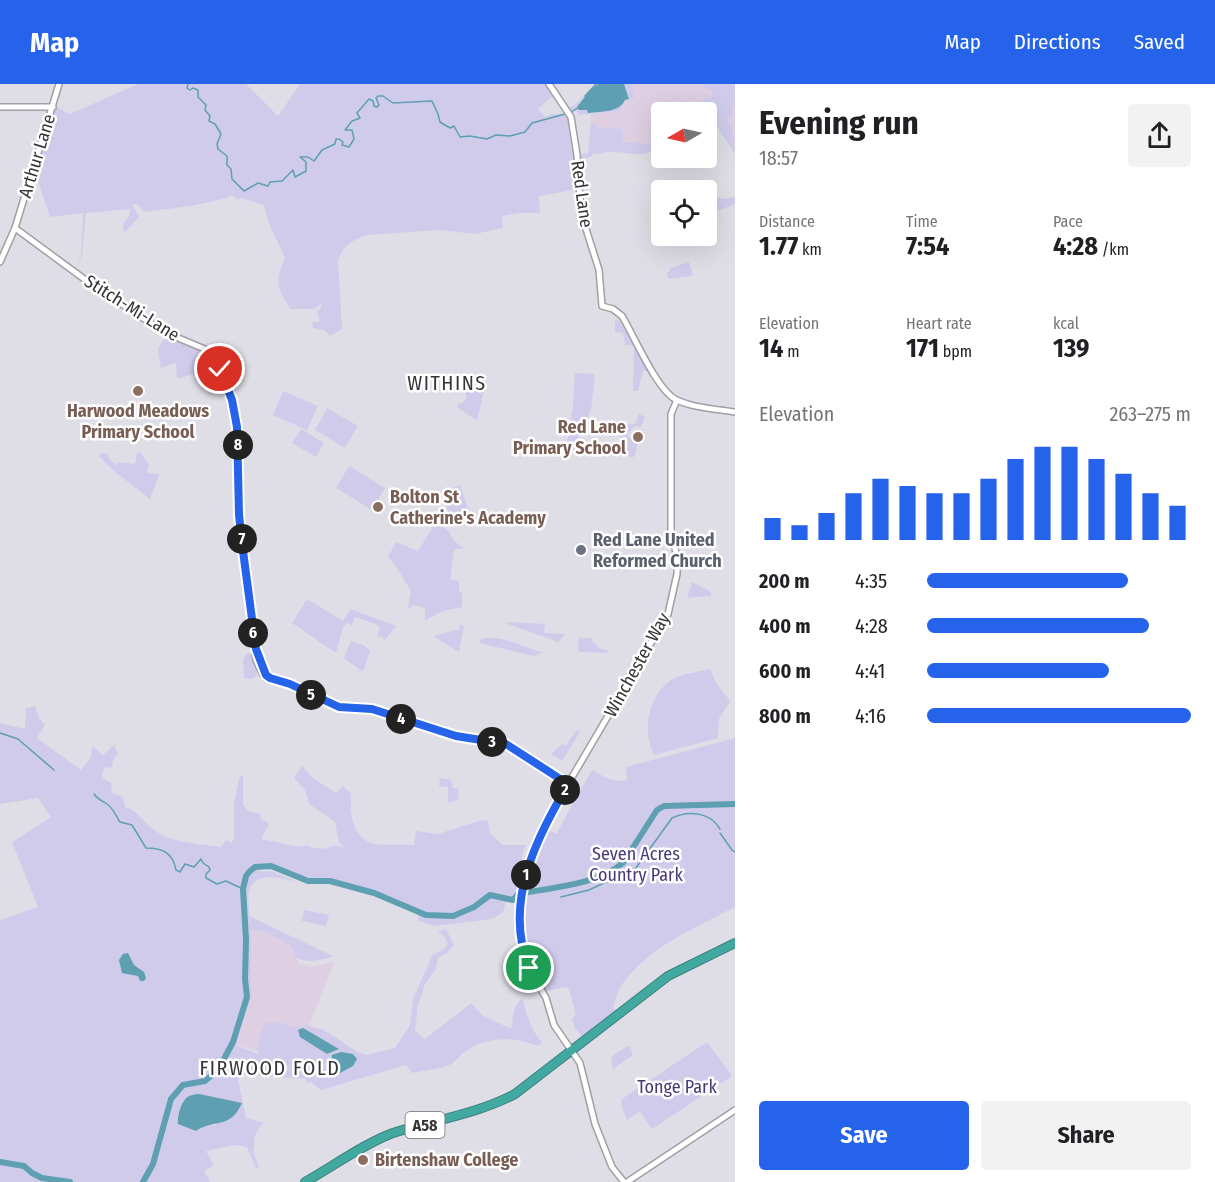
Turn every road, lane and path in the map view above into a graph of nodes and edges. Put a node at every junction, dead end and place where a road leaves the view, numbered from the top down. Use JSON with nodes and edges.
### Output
{"nodes":[{"id":1,"x":59,"y":84,"type":"edge"},
{"id":2,"x":549,"y":84,"type":"edge"},
{"id":3,"x":0,"y":107,"type":"edge"},
{"id":4,"x":52,"y":107,"type":"junction"},
{"id":5,"x":15,"y":228,"type":"junction"},
{"id":6,"x":0,"y":262,"type":"edge"},
{"id":7,"x":677,"y":400,"type":"junction"},
{"id":8,"x":735,"y":412,"type":"edge"},
{"id":9,"x":568,"y":784,"type":"junction"},
{"id":10,"x":735,"y":944,"type":"edge"},
{"id":11,"x":573,"y":1052,"type":"junction"},
{"id":12,"x":735,"y":1110,"type":"edge"},
{"id":13,"x":305,"y":1182,"type":"edge"},
{"id":14,"x":626,"y":1182,"type":"edge"}],
"edges":[{"from":1,"to":4,"type":"street","name":"Arthur Lane"},
{"from":2,"to":7,"type":"street","name":"Red Lane"},
{"from":3,"to":4,"type":"street"},
{"from":4,"to":5,"type":"street","name":"Arthur Lane"},
{"from":5,"to":6,"type":"street","name":"Arthur Lane"},
{"from":5,"to":9,"type":"street","name":"Stitch-Mi-Lane"},
{"from":7,"to":8,"type":"street"},
{"from":7,"to":9,"type":"street","name":"Winchester Way"},
{"from":9,"to":11,"type":"street","name":"Winchester Way"},
{"from":10,"to":11,"type":"highway","number":"A58"},
{"from":11,"to":13,"type":"highway","number":"A58"},
{"from":11,"to":14,"type":"street","name":"Winchester Way"},
{"from":12,"to":14,"type":"street"}]}
